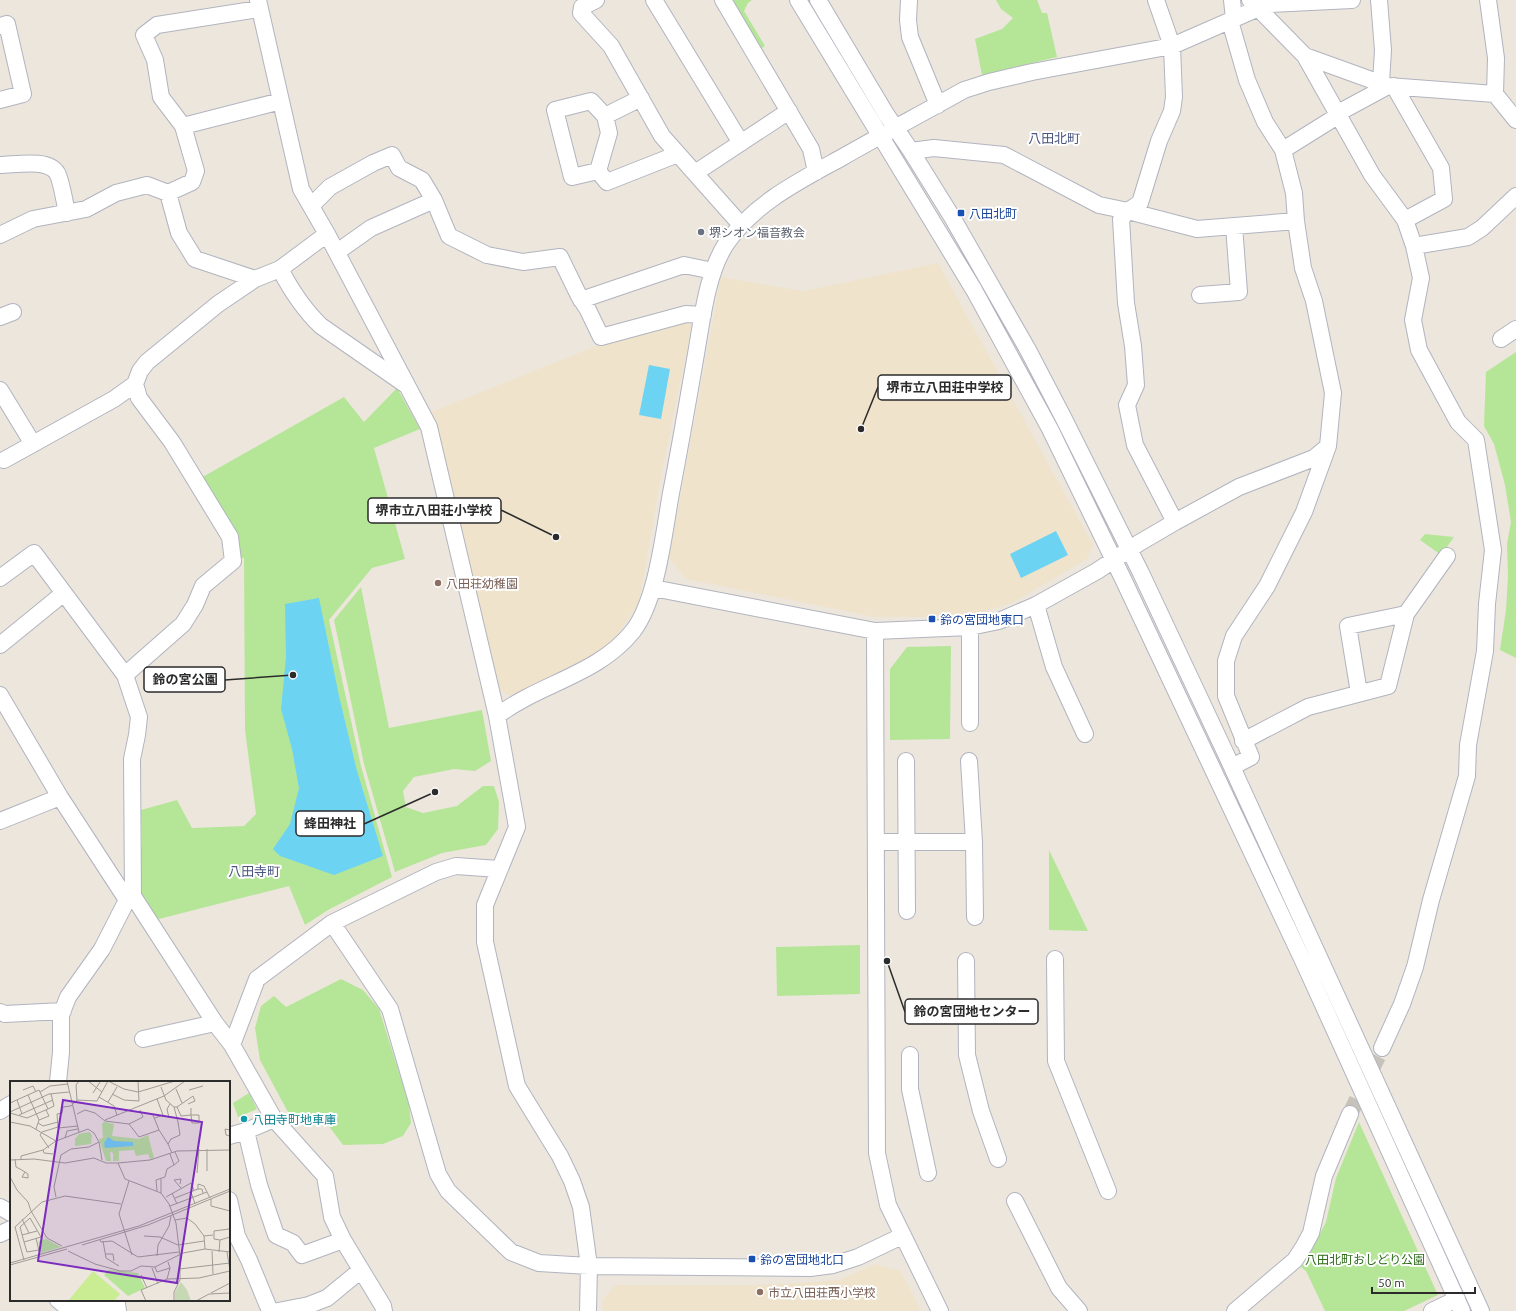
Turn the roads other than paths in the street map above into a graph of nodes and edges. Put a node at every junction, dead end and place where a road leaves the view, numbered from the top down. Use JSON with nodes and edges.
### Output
{"nodes":[{"id":1,"x":596,"y":0,"type":"edge"},
{"id":2,"x":723,"y":0,"type":"edge"},
{"id":3,"x":798,"y":0,"type":"edge"},
{"id":4,"x":818,"y":0,"type":"edge"},
{"id":5,"x":909,"y":0,"type":"edge"},
{"id":6,"x":1156,"y":0,"type":"edge"},
{"id":7,"x":1232,"y":0,"type":"edge"},
{"id":8,"x":1352,"y":0,"type":"edge"},
{"id":9,"x":1379,"y":0,"type":"edge"},
{"id":10,"x":1488,"y":0,"type":"edge"},
{"id":11,"x":657,"y":1,"type":"edge"},
{"id":12,"x":259,"y":4,"type":"edge"},
{"id":13,"x":1254,"y":4,"type":"edge"},
{"id":14,"x":1232,"y":20,"type":"junction"},
{"id":15,"x":0,"y":26,"type":"edge"},
{"id":16,"x":1172,"y":46,"type":"junction"},
{"id":17,"x":1305,"y":56,"type":"junction"},
{"id":18,"x":1387,"y":85,"type":"junction"},
{"id":19,"x":1495,"y":94,"type":"junction"},
{"id":20,"x":640,"y":98,"type":"junction"},
{"id":21,"x":0,"y":100,"type":"edge"},
{"id":22,"x":281,"y":102,"type":"junction"},
{"id":23,"x":938,"y":105,"type":"junction"},
{"id":24,"x":789,"y":111,"type":"junction"},
{"id":25,"x":1339,"y":114,"type":"junction"},
{"id":26,"x":605,"y":116,"type":"junction"},
{"id":27,"x":1516,"y":120,"type":"edge"},
{"id":28,"x":183,"y":126,"type":"junction"},
{"id":29,"x":895,"y":128,"type":"junction"},
{"id":30,"x":880,"y":136,"type":"junction"},
{"id":31,"x":741,"y":142,"type":"junction"},
{"id":32,"x":1282,"y":150,"type":"junction"},
{"id":33,"x":911,"y":151,"type":"junction"},
{"id":34,"x":678,"y":154,"type":"junction"},
{"id":35,"x":0,"y":165,"type":"edge"},
{"id":36,"x":598,"y":171,"type":"junction"},
{"id":37,"x":816,"y":172,"type":"junction"},
{"id":38,"x":695,"y":173,"type":"junction"},
{"id":39,"x":168,"y":193,"type":"junction"},
{"id":40,"x":1516,"y":196,"type":"edge"},
{"id":41,"x":434,"y":200,"type":"junction"},
{"id":42,"x":311,"y":206,"type":"junction"},
{"id":43,"x":1128,"y":211,"type":"junction"},
{"id":44,"x":67,"y":213,"type":"junction"},
{"id":45,"x":1405,"y":220,"type":"junction"},
{"id":46,"x":1296,"y":221,"type":"junction"},
{"id":47,"x":741,"y":225,"type":"junction"},
{"id":48,"x":1234,"y":226,"type":"junction"},
{"id":49,"x":327,"y":234,"type":"junction"},
{"id":50,"x":0,"y":235,"type":"edge"},
{"id":51,"x":1414,"y":246,"type":"junction"},
{"id":52,"x":337,"y":252,"type":"junction"},
{"id":53,"x":280,"y":269,"type":"junction"},
{"id":54,"x":713,"y":271,"type":"junction"},
{"id":55,"x":255,"y":279,"type":"junction"},
{"id":56,"x":1200,"y":295,"type":"dead end"},
{"id":57,"x":581,"y":300,"type":"junction"},
{"id":58,"x":703,"y":315,"type":"junction"},
{"id":59,"x":1516,"y":329,"type":"edge"},
{"id":60,"x":1501,"y":339,"type":"dead end"},
{"id":61,"x":135,"y":384,"type":"junction"},
{"id":62,"x":407,"y":386,"type":"junction"},
{"id":63,"x":0,"y":390,"type":"edge"},
{"id":64,"x":33,"y":444,"type":"junction"},
{"id":65,"x":1328,"y":446,"type":"junction"},
{"id":66,"x":4,"y":460,"type":"dead end"},
{"id":67,"x":1175,"y":522,"type":"junction"},
{"id":68,"x":1129,"y":550,"type":"junction"},
{"id":69,"x":1447,"y":556,"type":"dead end"},
{"id":70,"x":1114,"y":560,"type":"junction"},
{"id":71,"x":0,"y":578,"type":"edge"},
{"id":72,"x":653,"y":588,"type":"junction"},
{"id":73,"x":64,"y":593,"type":"junction"},
{"id":74,"x":1036,"y":605,"type":"junction"},
{"id":75,"x":1406,"y":614,"type":"junction"},
{"id":76,"x":970,"y":628,"type":"junction"},
{"id":77,"x":875,"y":632,"type":"junction"},
{"id":78,"x":0,"y":645,"type":"edge"},
{"id":79,"x":125,"y":675,"type":"junction"},
{"id":80,"x":1359,"y":693,"type":"junction"},
{"id":81,"x":0,"y":695,"type":"edge"},
{"id":82,"x":497,"y":716,"type":"junction"},
{"id":83,"x":6,"y":719,"type":"edge"},
{"id":84,"x":970,"y":723,"type":"dead end"},
{"id":85,"x":1085,"y":734,"type":"dead end"},
{"id":86,"x":1243,"y":741,"type":"junction"},
{"id":87,"x":906,"y":760,"type":"dead end"},
{"id":88,"x":969,"y":762,"type":"dead end"},
{"id":89,"x":1232,"y":767,"type":"junction"},
{"id":90,"x":60,"y":797,"type":"junction"},
{"id":91,"x":0,"y":821,"type":"edge"},
{"id":92,"x":876,"y":842,"type":"junction"},
{"id":93,"x":907,"y":842,"type":"junction"},
{"id":94,"x":974,"y":842,"type":"junction"},
{"id":95,"x":499,"y":869,"type":"junction"},
{"id":96,"x":130,"y":898,"type":"junction"},
{"id":97,"x":906,"y":911,"type":"dead end"},
{"id":98,"x":975,"y":917,"type":"dead end"},
{"id":99,"x":332,"y":922,"type":"junction"},
{"id":100,"x":1055,"y":959,"type":"dead end"},
{"id":101,"x":966,"y":961,"type":"dead end"},
{"id":102,"x":63,"y":1011,"type":"junction"},
{"id":103,"x":0,"y":1012,"type":"edge"},
{"id":104,"x":216,"y":1024,"type":"junction"},
{"id":105,"x":143,"y":1039,"type":"dead end"},
{"id":106,"x":232,"y":1045,"type":"junction"},
{"id":107,"x":1382,"y":1048,"type":"tunnel mouth"},
{"id":108,"x":910,"y":1055,"type":"dead end"},
{"id":109,"x":58,"y":1081,"type":"edge"},
{"id":110,"x":10,"y":1105,"type":"edge"},
{"id":111,"x":0,"y":1111,"type":"edge"},
{"id":112,"x":1350,"y":1114,"type":"tunnel mouth"},
{"id":113,"x":274,"y":1119,"type":"junction"},
{"id":114,"x":246,"y":1131,"type":"junction"},
{"id":115,"x":230,"y":1136,"type":"edge"},
{"id":116,"x":998,"y":1159,"type":"dead end"},
{"id":117,"x":928,"y":1173,"type":"dead end"},
{"id":118,"x":1108,"y":1191,"type":"dead end"},
{"id":119,"x":1015,"y":1201,"type":"dead end"},
{"id":120,"x":230,"y":1204,"type":"edge"},
{"id":121,"x":0,"y":1207,"type":"edge"},
{"id":122,"x":10,"y":1212,"type":"edge"},
{"id":123,"x":10,"y":1229,"type":"edge"},
{"id":124,"x":0,"y":1234,"type":"edge"},
{"id":125,"x":902,"y":1236,"type":"junction"},
{"id":126,"x":343,"y":1240,"type":"junction"},
{"id":127,"x":589,"y":1266,"type":"junction"},
{"id":128,"x":361,"y":1270,"type":"junction"},
{"id":129,"x":59,"y":1301,"type":"edge"},
{"id":130,"x":1460,"y":1305,"type":"edge"},
{"id":131,"x":118,"y":1311,"type":"edge"},
{"id":132,"x":270,"y":1311,"type":"edge"},
{"id":133,"x":278,"y":1311,"type":"edge"},
{"id":134,"x":384,"y":1311,"type":"edge"},
{"id":135,"x":588,"y":1311,"type":"edge"},
{"id":136,"x":940,"y":1311,"type":"edge"},
{"id":137,"x":1079,"y":1311,"type":"edge"},
{"id":138,"x":1235,"y":1311,"type":"edge"},
{"id":139,"x":1432,"y":1311,"type":"edge"},
{"id":140,"x":1481,"y":1311,"type":"edge"}],
"edges":[{"from":1,"to":20,"type":"street"},
{"from":2,"to":24,"type":"street"},
{"from":3,"to":30,"type":"street"},
{"from":4,"to":29,"type":"street"},
{"from":5,"to":23,"type":"street"},
{"from":6,"to":16,"type":"street"},
{"from":7,"to":14,"type":"street"},
{"from":8,"to":13,"type":"street"},
{"from":9,"to":18,"type":"street"},
{"from":10,"to":19,"type":"street"},
{"from":11,"to":31,"type":"street"},
{"from":12,"to":22,"type":"street"},
{"from":12,"to":28,"type":"street"},
{"from":13,"to":14,"type":"street"},
{"from":13,"to":17,"type":"street"},
{"from":14,"to":16,"type":"street"},
{"from":14,"to":32,"type":"street"},
{"from":15,"to":21,"type":"street"},
{"from":16,"to":23,"type":"street"},
{"from":16,"to":43,"type":"street"},
{"from":17,"to":18,"type":"street"},
{"from":17,"to":25,"type":"street"},
{"from":18,"to":19,"type":"street"},
{"from":18,"to":25,"type":"street"},
{"from":18,"to":45,"type":"street"},
{"from":19,"to":27,"type":"street"},
{"from":20,"to":26,"type":"street"},
{"from":20,"to":34,"type":"street"},
{"from":22,"to":28,"type":"street"},
{"from":22,"to":42,"type":"street"},
{"from":23,"to":29,"type":"street"},
{"from":24,"to":31,"type":"street"},
{"from":24,"to":37,"type":"street"},
{"from":25,"to":32,"type":"street"},
{"from":25,"to":45,"type":"street"},
{"from":26,"to":36,"type":"street"},
{"from":26,"to":36,"type":"street"},
{"from":28,"to":39,"type":"street"},
{"from":29,"to":30,"type":"street"},
{"from":29,"to":33,"type":"street"},
{"from":30,"to":37,"type":"street"},
{"from":30,"to":70,"type":"street"},
{"from":31,"to":38,"type":"street"},
{"from":32,"to":46,"type":"street"},
{"from":33,"to":43,"type":"street"},
{"from":33,"to":68,"type":"street"},
{"from":34,"to":36,"type":"street"},
{"from":34,"to":38,"type":"street"},
{"from":35,"to":44,"type":"street"},
{"from":37,"to":47,"type":"street"},
{"from":38,"to":47,"type":"street"},
{"from":39,"to":44,"type":"street"},
{"from":39,"to":55,"type":"street"},
{"from":40,"to":51,"type":"street"},
{"from":41,"to":42,"type":"street"},
{"from":41,"to":52,"type":"street"},
{"from":41,"to":57,"type":"street"},
{"from":42,"to":49,"type":"street"},
{"from":43,"to":48,"type":"street"},
{"from":43,"to":67,"type":"street"},
{"from":44,"to":50,"type":"street"},
{"from":45,"to":51,"type":"street"},
{"from":46,"to":48,"type":"street"},
{"from":46,"to":65,"type":"street"},
{"from":47,"to":54,"type":"street"},
{"from":48,"to":56,"type":"street"},
{"from":49,"to":52,"type":"street"},
{"from":49,"to":53,"type":"street"},
{"from":51,"to":107,"type":"street"},
{"from":52,"to":62,"type":"street"},
{"from":53,"to":55,"type":"street"},
{"from":53,"to":62,"type":"street"},
{"from":54,"to":57,"type":"street"},
{"from":54,"to":58,"type":"street"},
{"from":55,"to":61,"type":"street"},
{"from":57,"to":58,"type":"street"},
{"from":58,"to":72,"type":"street"},
{"from":59,"to":60,"type":"street"},
{"from":61,"to":64,"type":"street"},
{"from":61,"to":79,"type":"street"},
{"from":62,"to":82,"type":"street"},
{"from":63,"to":64,"type":"street"},
{"from":64,"to":66,"type":"street"},
{"from":65,"to":67,"type":"street"},
{"from":65,"to":86,"type":"street"},
{"from":67,"to":68,"type":"street"},
{"from":68,"to":70,"type":"street"},
{"from":68,"to":89,"type":"street"},
{"from":69,"to":75,"type":"street"},
{"from":70,"to":74,"type":"street"},
{"from":70,"to":130,"type":"street"},
{"from":71,"to":73,"type":"street"},
{"from":72,"to":77,"type":"street"},
{"from":72,"to":82,"type":"street"},
{"from":73,"to":78,"type":"street"},
{"from":73,"to":79,"type":"street"},
{"from":74,"to":76,"type":"street"},
{"from":74,"to":85,"type":"street"},
{"from":75,"to":80,"type":"street"},
{"from":75,"to":80,"type":"street"},
{"from":76,"to":77,"type":"street"},
{"from":76,"to":84,"type":"street"},
{"from":77,"to":92,"type":"street"},
{"from":79,"to":96,"type":"street"},
{"from":80,"to":86,"type":"street"},
{"from":81,"to":83,"type":"street"},
{"from":82,"to":95,"type":"street"},
{"from":83,"to":90,"type":"street"},
{"from":86,"to":89,"type":"street"},
{"from":87,"to":93,"type":"street"},
{"from":88,"to":94,"type":"street"},
{"from":89,"to":140,"type":"street"},
{"from":90,"to":91,"type":"street"},
{"from":90,"to":96,"type":"street"},
{"from":92,"to":93,"type":"street"},
{"from":92,"to":125,"type":"street"},
{"from":93,"to":94,"type":"street"},
{"from":93,"to":97,"type":"street"},
{"from":94,"to":98,"type":"street"},
{"from":95,"to":99,"type":"street"},
{"from":95,"to":127,"type":"street"},
{"from":96,"to":102,"type":"street"},
{"from":96,"to":104,"type":"street"},
{"from":99,"to":106,"type":"street"},
{"from":99,"to":127,"type":"street"},
{"from":100,"to":118,"type":"street"},
{"from":101,"to":116,"type":"street"},
{"from":102,"to":103,"type":"street"},
{"from":102,"to":109,"type":"street"},
{"from":104,"to":105,"type":"street"},
{"from":104,"to":106,"type":"street"},
{"from":106,"to":113,"type":"street"},
{"from":108,"to":117,"type":"street"},
{"from":110,"to":111,"type":"street"},
{"from":112,"to":138,"type":"street"},
{"from":113,"to":114,"type":"street"},
{"from":113,"to":126,"type":"street"},
{"from":114,"to":115,"type":"street"},
{"from":114,"to":126,"type":"street"},
{"from":119,"to":137,"type":"street"},
{"from":120,"to":132,"type":"street"},
{"from":121,"to":122,"type":"street"},
{"from":123,"to":124,"type":"street"},
{"from":125,"to":127,"type":"street"},
{"from":125,"to":136,"type":"street"},
{"from":126,"to":128,"type":"street"},
{"from":127,"to":135,"type":"street"},
{"from":128,"to":133,"type":"street"},
{"from":128,"to":134,"type":"street"},
{"from":129,"to":131,"type":"street"},
{"from":130,"to":139,"type":"street"}]}
